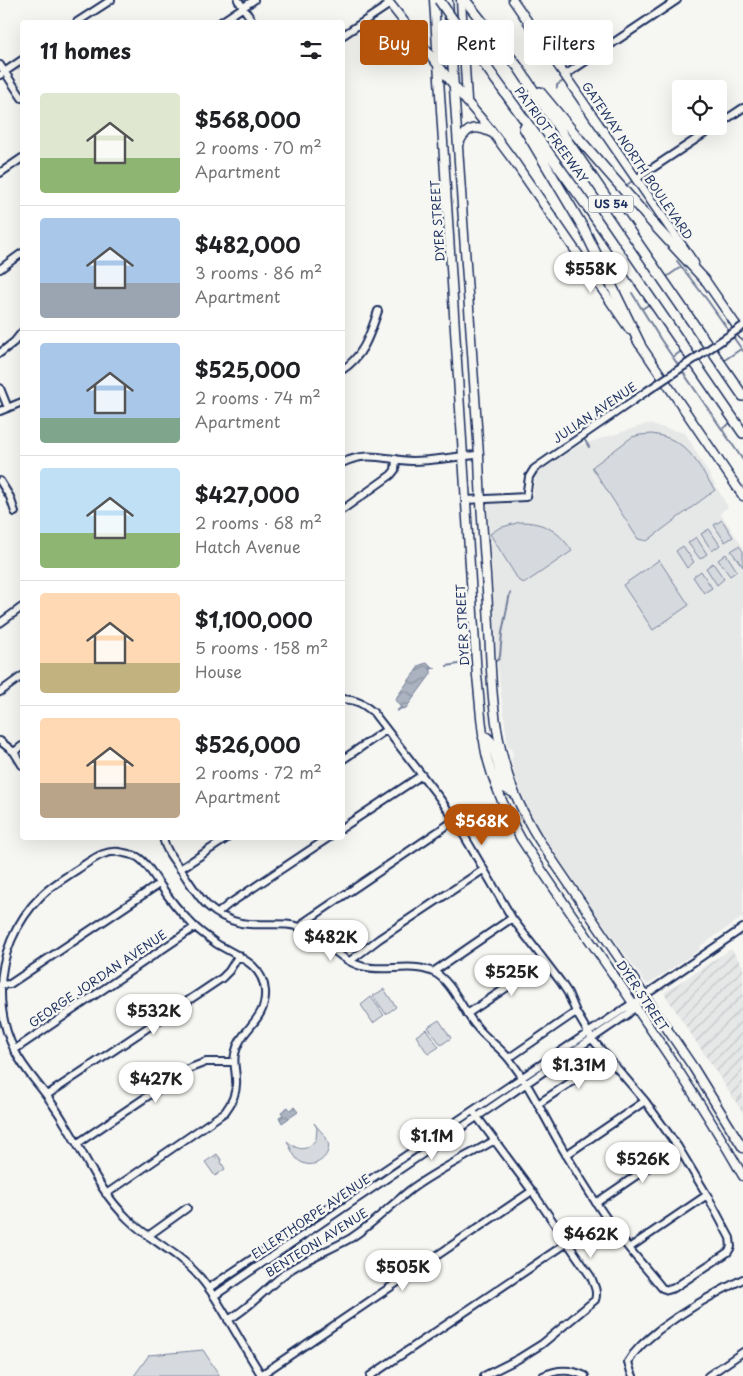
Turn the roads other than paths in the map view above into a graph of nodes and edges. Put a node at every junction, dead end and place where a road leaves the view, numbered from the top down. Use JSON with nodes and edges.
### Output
{"nodes":[{"id":1,"x":111,"y":0,"type":"edge"},
{"id":2,"x":238,"y":0,"type":"edge"},
{"id":3,"x":254,"y":0,"type":"edge"},
{"id":4,"x":434,"y":0,"type":"edge"},
{"id":5,"x":439,"y":0,"type":"edge"},
{"id":6,"x":448,"y":0,"type":"edge"},
{"id":7,"x":461,"y":0,"type":"edge"},
{"id":8,"x":465,"y":0,"type":"edge"},
{"id":9,"x":513,"y":0,"type":"edge"},
{"id":10,"x":677,"y":0,"type":"edge"},
{"id":11,"x":388,"y":2,"type":"edge"},
{"id":12,"x":100,"y":3,"type":"edge"},
{"id":13,"x":243,"y":8,"type":"junction"},
{"id":14,"x":80,"y":20,"type":"edge"},
{"id":15,"x":224,"y":20,"type":"edge"},
{"id":16,"x":252,"y":20,"type":"edge"},
{"id":17,"x":345,"y":34,"type":"edge"},
{"id":18,"x":20,"y":61,"type":"edge"},
{"id":19,"x":0,"y":65,"type":"edge"},
{"id":20,"x":438,"y":65,"type":"junction"},
{"id":21,"x":518,"y":67,"type":"junction"},
{"id":22,"x":2,"y":74,"type":"edge"},
{"id":23,"x":565,"y":75,"type":"junction"},
{"id":24,"x":496,"y":80,"type":"junction"},
{"id":25,"x":453,"y":83,"type":"junction"},
{"id":26,"x":20,"y":96,"type":"edge"},
{"id":27,"x":467,"y":102,"type":"junction"},
{"id":28,"x":743,"y":108,"type":"edge"},
{"id":29,"x":727,"y":119,"type":"edge"},
{"id":30,"x":494,"y":135,"type":"junction"},
{"id":31,"x":702,"y":135,"type":"edge"},
{"id":32,"x":458,"y":145,"type":"junction"},
{"id":33,"x":20,"y":159,"type":"edge"},
{"id":34,"x":0,"y":173,"type":"edge"},
{"id":35,"x":636,"y":179,"type":"junction"},
{"id":36,"x":463,"y":220,"type":"junction"},
{"id":37,"x":449,"y":221,"type":"junction"},
{"id":38,"x":20,"y":255,"type":"edge"},
{"id":39,"x":0,"y":269,"type":"edge"},
{"id":40,"x":705,"y":280,"type":"junction"},
{"id":41,"x":378,"y":311,"type":"dead end"},
{"id":42,"x":743,"y":326,"type":"edge"},
{"id":43,"x":20,"y":334,"type":"edge"},
{"id":44,"x":743,"y":335,"type":"edge"},
{"id":45,"x":640,"y":344,"type":"junction"},
{"id":46,"x":0,"y":354,"type":"edge"},
{"id":47,"x":345,"y":368,"type":"edge"},
{"id":48,"x":0,"y":388,"type":"edge"},
{"id":49,"x":743,"y":396,"type":"edge"},
{"id":50,"x":20,"y":403,"type":"edge"},
{"id":51,"x":8,"y":408,"type":"junction"},
{"id":52,"x":0,"y":411,"type":"edge"},
{"id":53,"x":743,"y":433,"type":"edge"},
{"id":54,"x":479,"y":455,"type":"junction"},
{"id":55,"x":464,"y":456,"type":"junction"},
{"id":56,"x":396,"y":459,"type":"junction"},
{"id":57,"x":345,"y":462,"type":"edge"},
{"id":58,"x":0,"y":480,"type":"edge"},
{"id":59,"x":743,"y":496,"type":"edge"},
{"id":60,"x":480,"y":499,"type":"junction"},
{"id":61,"x":466,"y":500,"type":"junction"},
{"id":62,"x":345,"y":508,"type":"edge"},
{"id":63,"x":15,"y":512,"type":"dead end"},
{"id":64,"x":485,"y":563,"type":"junction"},
{"id":65,"x":471,"y":564,"type":"junction"},
{"id":66,"x":20,"y":608,"type":"edge"},
{"id":67,"x":0,"y":623,"type":"edge"},
{"id":68,"x":20,"y":677,"type":"edge"},
{"id":69,"x":0,"y":692,"type":"edge"},
{"id":70,"x":345,"y":699,"type":"edge"},
{"id":71,"x":386,"y":730,"type":"junction"},
{"id":72,"x":484,"y":738,"type":"junction"},
{"id":73,"x":0,"y":741,"type":"edge"},
{"id":74,"x":20,"y":748,"type":"edge"},
{"id":75,"x":14,"y":752,"type":"junction"},
{"id":76,"x":345,"y":758,"type":"edge"},
{"id":77,"x":20,"y":762,"type":"edge"},
{"id":78,"x":422,"y":775,"type":"junction"},
{"id":79,"x":515,"y":794,"type":"junction"},
{"id":80,"x":455,"y":820,"type":"junction"},
{"id":81,"x":345,"y":826,"type":"edge"},
{"id":82,"x":164,"y":840,"type":"edge"},
{"id":83,"x":224,"y":840,"type":"edge"},
{"id":84,"x":325,"y":840,"type":"edge"},
{"id":85,"x":180,"y":869,"type":"junction"},
{"id":86,"x":484,"y":870,"type":"junction"},
{"id":87,"x":159,"y":884,"type":"junction"},
{"id":88,"x":218,"y":913,"type":"junction"},
{"id":89,"x":512,"y":918,"type":"junction"},
{"id":90,"x":195,"y":927,"type":"junction"},
{"id":91,"x":300,"y":928,"type":"junction"},
{"id":92,"x":743,"y":928,"type":"edge"},
{"id":93,"x":239,"y":955,"type":"junction"},
{"id":94,"x":350,"y":961,"type":"junction"},
{"id":95,"x":545,"y":962,"type":"junction"},
{"id":96,"x":433,"y":972,"type":"junction"},
{"id":97,"x":1,"y":986,"type":"edge"},
{"id":98,"x":638,"y":1002,"type":"junction"},
{"id":99,"x":576,"y":1012,"type":"junction"},
{"id":100,"x":467,"y":1014,"type":"junction"},
{"id":101,"x":590,"y":1036,"type":"junction"},
{"id":102,"x":14,"y":1050,"type":"junction"},
{"id":103,"x":509,"y":1058,"type":"junction"},
{"id":104,"x":607,"y":1058,"type":"junction"},
{"id":105,"x":234,"y":1062,"type":"junction"},
{"id":106,"x":522,"y":1077,"type":"junction"},
{"id":107,"x":527,"y":1084,"type":"junction"},
{"id":108,"x":46,"y":1095,"type":"junction"},
{"id":109,"x":644,"y":1101,"type":"junction"},
{"id":110,"x":538,"y":1104,"type":"junction"},
{"id":111,"x":472,"y":1111,"type":"junction"},
{"id":112,"x":478,"y":1118,"type":"junction"},
{"id":113,"x":495,"y":1140,"type":"junction"},
{"id":114,"x":78,"y":1144,"type":"junction"},
{"id":115,"x":678,"y":1147,"type":"junction"},
{"id":116,"x":743,"y":1148,"type":"edge"},
{"id":117,"x":566,"y":1155,"type":"junction"},
{"id":118,"x":743,"y":1176,"type":"edge"},
{"id":119,"x":532,"y":1191,"type":"junction"},
{"id":120,"x":106,"y":1194,"type":"junction"},
{"id":121,"x":708,"y":1195,"type":"junction"},
{"id":122,"x":596,"y":1203,"type":"junction"},
{"id":123,"x":188,"y":1208,"type":"dead end"},
{"id":124,"x":148,"y":1236,"type":"junction"},
{"id":125,"x":567,"y":1243,"type":"junction"},
{"id":126,"x":629,"y":1248,"type":"junction"},
{"id":127,"x":743,"y":1279,"type":"edge"},
{"id":128,"x":209,"y":1288,"type":"junction"},
{"id":129,"x":214,"y":1296,"type":"junction"},
{"id":130,"x":228,"y":1320,"type":"junction"},
{"id":131,"x":743,"y":1352,"type":"edge"},
{"id":132,"x":261,"y":1375,"type":"edge"},
{"id":133,"x":370,"y":1376,"type":"edge"},
{"id":134,"x":484,"y":1376,"type":"edge"},
{"id":135,"x":543,"y":1376,"type":"edge"},
{"id":136,"x":585,"y":1376,"type":"edge"},
{"id":137,"x":633,"y":1376,"type":"edge"},
{"id":138,"x":708,"y":1376,"type":"edge"}],
"edges":[{"from":1,"to":12,"type":"street"},
{"from":2,"to":13,"type":"street"},
{"from":3,"to":13,"type":"street"},
{"from":4,"to":20,"type":"main road","name":"DYER STREET"},
{"from":5,"to":24,"type":"highway","name":"PATRIOT FREEWAY","number":"US 54","bridge":true},
{"from":6,"to":25,"type":"main road","name":"DYER STREET"},
{"from":7,"to":27,"type":"main road"},
{"from":8,"to":21,"type":"highway","name":"PATRIOT FREEWAY","number":"US 54"},
{"from":9,"to":23,"type":"main road","name":"GATEWAY NORTH BOULEVARD"},
{"from":10,"to":23,"type":"street"},
{"from":11,"to":17,"type":"street"},
{"from":11,"to":20,"type":"main road"},
{"from":12,"to":14,"type":"street"},
{"from":13,"to":15,"type":"street"},
{"from":13,"to":16,"type":"street"},
{"from":18,"to":22,"type":"street"},
{"from":19,"to":22,"type":"street"},
{"from":20,"to":25,"type":"main road"},
{"from":20,"to":37,"type":"main road","name":"DYER STREET"},
{"from":21,"to":40,"type":"highway"},
{"from":21,"to":49,"type":"highway","name":"PATRIOT FREEWAY","number":"US 54"},
{"from":22,"to":26,"type":"street"},
{"from":23,"to":35,"type":"main road","name":"GATEWAY NORTH BOULEVARD"},
{"from":24,"to":45,"type":"highway"},
{"from":24,"to":53,"type":"highway","name":"PATRIOT FREEWAY","number":"US 54"},
{"from":25,"to":27,"type":"main road"},
{"from":25,"to":32,"type":"main road","name":"DYER STREET"},
{"from":27,"to":30,"type":"main road"},
{"from":28,"to":29,"type":"street"},
{"from":30,"to":32,"type":"main road"},
{"from":30,"to":45,"type":"main road"},
{"from":31,"to":35,"type":"street"},
{"from":32,"to":36,"type":"main road","name":"DYER STREET"},
{"from":33,"to":34,"type":"street"},
{"from":35,"to":40,"type":"main road","name":"GATEWAY NORTH BOULEVARD"},
{"from":36,"to":37,"type":"main road"},
{"from":36,"to":54,"type":"main road","name":"DYER STREET"},
{"from":37,"to":55,"type":"main road","name":"DYER STREET"},
{"from":38,"to":39,"type":"street"},
{"from":40,"to":44,"type":"main road","name":"GATEWAY NORTH BOULEVARD"},
{"from":41,"to":47,"type":"street"},
{"from":42,"to":60,"type":"street","name":"JULIAN AVENUE","bridge":true},
{"from":43,"to":46,"type":"street"},
{"from":45,"to":59,"type":"main road"},
{"from":48,"to":51,"type":"street"},
{"from":50,"to":51,"type":"street"},
{"from":51,"to":52,"type":"street"},
{"from":54,"to":55,"type":"street"},
{"from":54,"to":60,"type":"main road","name":"DYER STREET"},
{"from":55,"to":56,"type":"street"},
{"from":55,"to":61,"type":"main road","name":"DYER STREET"},
{"from":56,"to":57,"type":"street"},
{"from":56,"to":62,"type":"street"},
{"from":58,"to":63,"type":"street"},
{"from":60,"to":61,"type":"street","name":"JULIAN AVENUE"},
{"from":60,"to":64,"type":"main road","name":"DYER STREET"},
{"from":61,"to":65,"type":"main road","name":"DYER STREET"},
{"from":64,"to":65,"type":"main road"},
{"from":64,"to":79,"type":"main road","name":"DYER STREET"},
{"from":65,"to":72,"type":"main road","name":"DYER STREET"},
{"from":66,"to":67,"type":"street"},
{"from":68,"to":69,"type":"street"},
{"from":70,"to":71,"type":"street"},
{"from":71,"to":76,"type":"street"},
{"from":71,"to":78,"type":"street"},
{"from":72,"to":79,"type":"main road"},
{"from":72,"to":98,"type":"main road","name":"DYER STREET"},
{"from":73,"to":75,"type":"street"},
{"from":74,"to":75,"type":"street"},
{"from":75,"to":77,"type":"street"},
{"from":78,"to":80,"type":"street"},
{"from":78,"to":81,"type":"street"},
{"from":79,"to":98,"type":"main road","name":"DYER STREET"},
{"from":80,"to":86,"type":"street"},
{"from":80,"to":91,"type":"street"},
{"from":82,"to":85,"type":"street"},
{"from":83,"to":85,"type":"street"},
{"from":84,"to":88,"type":"street"},
{"from":85,"to":88,"type":"street"},
{"from":86,"to":89,"type":"street"},
{"from":86,"to":94,"type":"street"},
{"from":87,"to":90,"type":"street"},
{"from":87,"to":97,"type":"street"},
{"from":87,"to":97,"type":"street"},
{"from":88,"to":91,"type":"street"},
{"from":89,"to":95,"type":"street"},
{"from":89,"to":96,"type":"street"},
{"from":90,"to":93,"type":"street"},
{"from":90,"to":102,"type":"street","name":"GEORGE JORDAN AVENUE"},
{"from":91,"to":94,"type":"street"},
{"from":92,"to":98,"type":"street","name":"ELLERTHORPE AVENUE"},
{"from":93,"to":105,"type":"street"},
{"from":93,"to":108,"type":"street"},
{"from":94,"to":96,"type":"street"},
{"from":95,"to":99,"type":"street"},
{"from":95,"to":100,"type":"street"},
{"from":96,"to":100,"type":"street"},
{"from":97,"to":102,"type":"street"},
{"from":98,"to":101,"type":"street","name":"ELLERTHORPE AVENUE"},
{"from":98,"to":116,"type":"main road","name":"DYER STREET"},
{"from":98,"to":118,"type":"main road","name":"DYER STREET"},
{"from":99,"to":101,"type":"street"},
{"from":99,"to":103,"type":"street"},
{"from":100,"to":103,"type":"street"},
{"from":101,"to":104,"type":"street"},
{"from":101,"to":106,"type":"street","name":"ELLERTHORPE AVENUE"},
{"from":101,"to":107,"type":"street","name":"ELLERTHORPE AVENUE"},
{"from":102,"to":108,"type":"street"},
{"from":103,"to":106,"type":"street"},
{"from":104,"to":109,"type":"street"},
{"from":104,"to":110,"type":"street"},
{"from":105,"to":114,"type":"street"},
{"from":105,"to":120,"type":"street"},
{"from":106,"to":107,"type":"street"},
{"from":106,"to":111,"type":"street","name":"ELLERTHORPE AVENUE"},
{"from":107,"to":110,"type":"street"},
{"from":107,"to":112,"type":"street","name":"ELLERTHORPE AVENUE"},
{"from":108,"to":114,"type":"street"},
{"from":109,"to":115,"type":"street"},
{"from":109,"to":117,"type":"street"},
{"from":110,"to":117,"type":"street"},
{"from":111,"to":112,"type":"street"},
{"from":111,"to":128,"type":"street","name":"ELLERTHORPE AVENUE"},
{"from":112,"to":113,"type":"street"},
{"from":112,"to":129,"type":"street","name":"ELLERTHORPE AVENUE"},
{"from":113,"to":119,"type":"street"},
{"from":113,"to":130,"type":"street","name":"BENTEONI AVENUE"},
{"from":114,"to":120,"type":"street"},
{"from":115,"to":121,"type":"street"},
{"from":115,"to":122,"type":"street"},
{"from":117,"to":122,"type":"street"},
{"from":119,"to":125,"type":"street"},
{"from":119,"to":132,"type":"street"},
{"from":120,"to":124,"type":"street"},
{"from":121,"to":126,"type":"street"},
{"from":121,"to":126,"type":"street"},
{"from":122,"to":126,"type":"street"},
{"from":123,"to":124,"type":"street"},
{"from":124,"to":128,"type":"street"},
{"from":125,"to":133,"type":"street"},
{"from":125,"to":134,"type":"street"},
{"from":127,"to":137,"type":"street"},
{"from":128,"to":129,"type":"street"},
{"from":129,"to":130,"type":"street"},
{"from":130,"to":132,"type":"street"},
{"from":131,"to":138,"type":"street"},
{"from":135,"to":136,"type":"street"}]}
